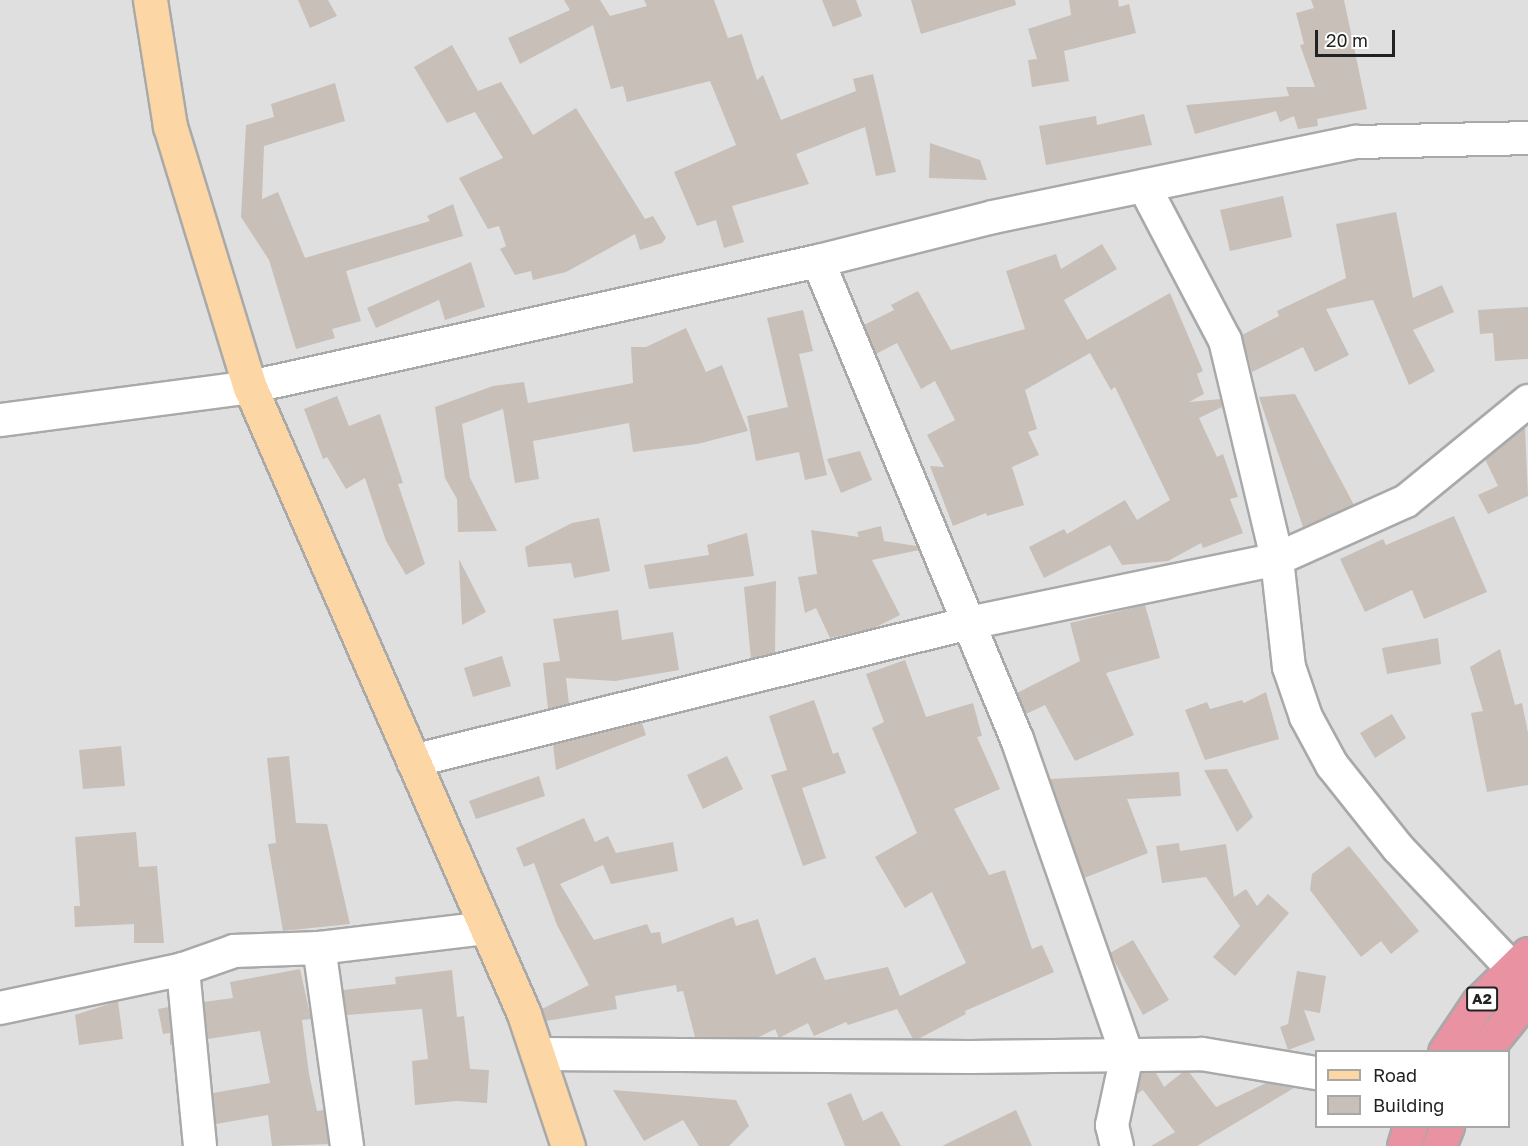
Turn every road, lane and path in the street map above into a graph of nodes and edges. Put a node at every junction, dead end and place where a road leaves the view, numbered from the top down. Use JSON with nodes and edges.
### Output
{"nodes":[{"id":1,"x":150,"y":0,"type":"edge"},
{"id":2,"x":1528,"y":138,"type":"edge"},
{"id":3,"x":1144,"y":186,"type":"junction"},
{"id":4,"x":818,"y":261,"type":"junction"},
{"id":5,"x":250,"y":387,"type":"junction"},
{"id":6,"x":1528,"y":400,"type":"edge"},
{"id":7,"x":0,"y":420,"type":"edge"},
{"id":8,"x":1277,"y":559,"type":"junction"},
{"id":9,"x":969,"y":623,"type":"junction"},
{"id":10,"x":413,"y":760,"type":"junction"},
{"id":11,"x":486,"y":928,"type":"junction"},
{"id":12,"x":319,"y":948,"type":"junction"},
{"id":13,"x":1520,"y":960,"type":"edge"},
{"id":14,"x":183,"y":969,"type":"junction"},
{"id":15,"x":1528,"y":996,"type":"edge"},
{"id":16,"x":0,"y":1008,"type":"edge"},
{"id":17,"x":1446,"y":1050,"type":"edge"},
{"id":18,"x":1485,"y":1050,"type":"edge"},
{"id":19,"x":537,"y":1054,"type":"junction"},
{"id":20,"x":1127,"y":1054,"type":"junction"},
{"id":21,"x":1315,"y":1073,"type":"edge"},
{"id":22,"x":1409,"y":1128,"type":"edge"},
{"id":23,"x":1446,"y":1128,"type":"edge"},
{"id":24,"x":200,"y":1146,"type":"edge"},
{"id":25,"x":347,"y":1146,"type":"edge"},
{"id":26,"x":568,"y":1146,"type":"edge"},
{"id":27,"x":1117,"y":1146,"type":"edge"},
{"id":28,"x":1404,"y":1146,"type":"edge"},
{"id":29,"x":1439,"y":1146,"type":"edge"}],
"edges":[{"from":1,"to":5,"type":"main road"},
{"from":2,"to":3,"type":"street"},
{"from":3,"to":4,"type":"street"},
{"from":3,"to":8,"type":"street"},
{"from":4,"to":5,"type":"street"},
{"from":4,"to":9,"type":"street"},
{"from":5,"to":7,"type":"street"},
{"from":5,"to":10,"type":"main road"},
{"from":6,"to":8,"type":"street"},
{"from":8,"to":9,"type":"street"},
{"from":8,"to":13,"type":"street"},
{"from":9,"to":10,"type":"street"},
{"from":9,"to":20,"type":"street"},
{"from":10,"to":11,"type":"main road"},
{"from":11,"to":12,"type":"street"},
{"from":11,"to":19,"type":"main road"},
{"from":12,"to":14,"type":"street"},
{"from":12,"to":25,"type":"street"},
{"from":13,"to":17,"type":"highway","number":"A2"},
{"from":14,"to":16,"type":"street"},
{"from":14,"to":24,"type":"street"},
{"from":15,"to":18,"type":"highway","number":"A2"},
{"from":19,"to":20,"type":"street"},
{"from":19,"to":26,"type":"main road"},
{"from":20,"to":21,"type":"street"},
{"from":20,"to":27,"type":"street"},
{"from":22,"to":28,"type":"highway"},
{"from":23,"to":29,"type":"highway"}]}
